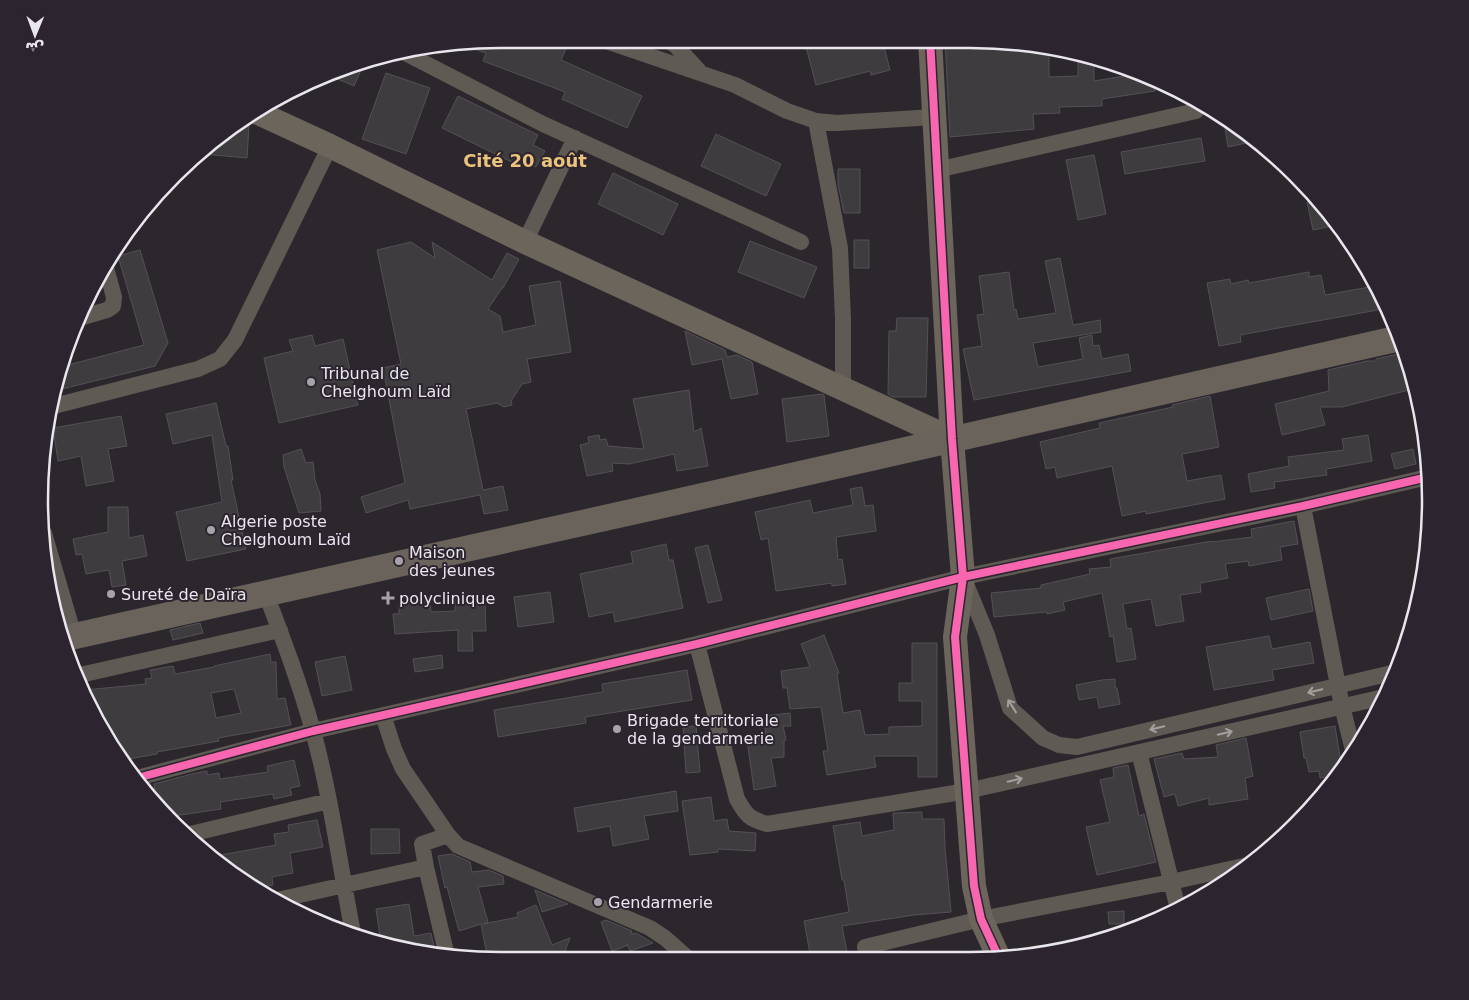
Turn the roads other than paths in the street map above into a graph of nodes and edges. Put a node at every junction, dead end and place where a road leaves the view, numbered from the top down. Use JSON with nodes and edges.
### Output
{"nodes":[{"id":1,"x":625,"y":48,"type":"edge"},
{"id":2,"x":678,"y":48,"type":"edge"},
{"id":3,"x":930,"y":48,"type":"edge"},
{"id":4,"x":411,"y":56,"type":"edge"},
{"id":5,"x":701,"y":72,"type":"junction"},
{"id":6,"x":1195,"y":108,"type":"edge"},
{"id":7,"x":263,"y":115,"type":"edge"},
{"id":8,"x":934,"y":117,"type":"junction"},
{"id":9,"x":816,"y":121,"type":"junction"},
{"id":10,"x":575,"y":138,"type":"junction"},
{"id":11,"x":330,"y":146,"type":"junction"},
{"id":12,"x":937,"y":170,"type":"junction"},
{"id":13,"x":525,"y":242,"type":"junction"},
{"id":14,"x":801,"y":242,"type":"dead end"},
{"id":15,"x":108,"y":274,"type":"edge"},
{"id":16,"x":87,"y":316,"type":"edge"},
{"id":17,"x":1392,"y":340,"type":"edge"},
{"id":18,"x":843,"y":389,"type":"junction"},
{"id":19,"x":58,"y":405,"type":"edge"},
{"id":20,"x":952,"y":439,"type":"junction"},
{"id":21,"x":1421,"y":479,"type":"edge"},
{"id":22,"x":1303,"y":506,"type":"junction"},
{"id":23,"x":52,"y":565,"type":"edge"},
{"id":24,"x":963,"y":577,"type":"junction"},
{"id":25,"x":266,"y":594,"type":"junction"},
{"id":26,"x":280,"y":630,"type":"junction"},
{"id":27,"x":987,"y":636,"type":"junction"},
{"id":28,"x":70,"y":637,"type":"edge"},
{"id":29,"x":955,"y":637,"type":"junction"},
{"id":30,"x":697,"y":644,"type":"junction"},
{"id":31,"x":1386,"y":674,"type":"edge"},
{"id":32,"x":83,"y":675,"type":"edge"},
{"id":33,"x":1338,"y":686,"type":"junction"},
{"id":34,"x":1376,"y":699,"type":"edge"},
{"id":35,"x":1342,"y":706,"type":"junction"},
{"id":36,"x":383,"y":716,"type":"junction"},
{"id":37,"x":313,"y":731,"type":"junction"},
{"id":38,"x":1351,"y":742,"type":"edge"},
{"id":39,"x":1138,"y":752,"type":"junction"},
{"id":40,"x":142,"y":777,"type":"edge"},
{"id":41,"x":967,"y":791,"type":"junction"},
{"id":42,"x":329,"y":801,"type":"junction"},
{"id":43,"x":194,"y":833,"type":"edge"},
{"id":44,"x":448,"y":835,"type":"junction"},
{"id":45,"x":426,"y":867,"type":"junction"},
{"id":46,"x":1230,"y":869,"type":"edge"},
{"id":47,"x":1171,"y":882,"type":"junction"},
{"id":48,"x":343,"y":885,"type":"junction"},
{"id":49,"x":285,"y":898,"type":"edge"},
{"id":50,"x":1176,"y":902,"type":"edge"},
{"id":51,"x":981,"y":919,"type":"junction"},
{"id":52,"x":352,"y":927,"type":"edge"},
{"id":53,"x":865,"y":947,"type":"dead end"},
{"id":54,"x":445,"y":949,"type":"edge"},
{"id":55,"x":681,"y":952,"type":"edge"},
{"id":56,"x":996,"y":952,"type":"edge"}],
"edges":[{"from":1,"to":5,"type":"street"},
{"from":2,"to":5,"type":"street"},
{"from":3,"to":8,"type":"street"},
{"from":4,"to":10,"type":"street"},
{"from":5,"to":9,"type":"street"},
{"from":6,"to":12,"type":"street"},
{"from":7,"to":11,"type":"street"},
{"from":8,"to":9,"type":"street"},
{"from":8,"to":12,"type":"street"},
{"from":9,"to":18,"type":"street"},
{"from":10,"to":13,"type":"street"},
{"from":10,"to":14,"type":"street"},
{"from":11,"to":13,"type":"street"},
{"from":11,"to":19,"type":"street"},
{"from":12,"to":20,"type":"street"},
{"from":13,"to":18,"type":"street"},
{"from":15,"to":16,"type":"street"},
{"from":17,"to":20,"type":"main road"},
{"from":18,"to":20,"type":"street"},
{"from":20,"to":24,"type":"street"},
{"from":20,"to":25,"type":"main road"},
{"from":21,"to":22,"type":"street"},
{"from":22,"to":24,"type":"street"},
{"from":22,"to":33,"type":"street"},
{"from":23,"to":28,"type":"street"},
{"from":24,"to":27,"type":"street"},
{"from":24,"to":29,"type":"street"},
{"from":24,"to":30,"type":"street"},
{"from":25,"to":26,"type":"street"},
{"from":25,"to":28,"type":"main road"},
{"from":26,"to":32,"type":"street"},
{"from":26,"to":37,"type":"street"},
{"from":27,"to":29,"type":"street"},
{"from":33,"to":27,"type":"street","one_way":true},
{"from":29,"to":41,"type":"street"},
{"from":30,"to":36,"type":"street"},
{"from":30,"to":41,"type":"street"},
{"from":31,"to":33,"type":"street"},
{"from":33,"to":35,"type":"street"},
{"from":34,"to":35,"type":"street"},
{"from":35,"to":38,"type":"street"},
{"from":39,"to":35,"type":"street","one_way":true},
{"from":36,"to":37,"type":"street"},
{"from":36,"to":44,"type":"street"},
{"from":37,"to":40,"type":"street"},
{"from":37,"to":42,"type":"street"},
{"from":41,"to":39,"type":"street","one_way":true},
{"from":39,"to":47,"type":"street"},
{"from":41,"to":51,"type":"street"},
{"from":42,"to":43,"type":"street"},
{"from":42,"to":48,"type":"street"},
{"from":44,"to":45,"type":"street"},
{"from":44,"to":55,"type":"street"},
{"from":45,"to":48,"type":"street"},
{"from":45,"to":54,"type":"street"},
{"from":46,"to":47,"type":"street"},
{"from":47,"to":50,"type":"street"},
{"from":47,"to":51,"type":"street"},
{"from":48,"to":49,"type":"street"},
{"from":48,"to":52,"type":"street"},
{"from":51,"to":53,"type":"street"},
{"from":51,"to":56,"type":"street"}]}
